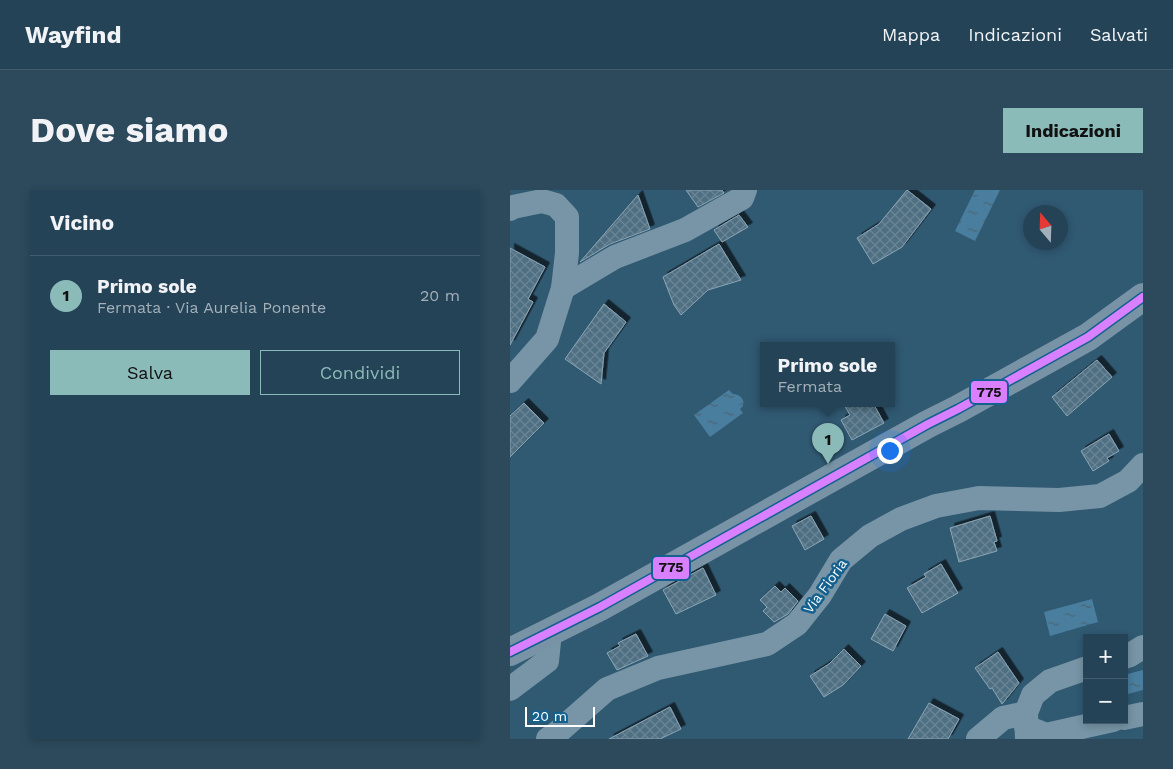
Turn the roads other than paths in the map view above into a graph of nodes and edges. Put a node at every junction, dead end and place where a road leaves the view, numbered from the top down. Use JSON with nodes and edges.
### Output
{"nodes":[{"id":1,"x":745,"y":190,"type":"edge"},
{"id":2,"x":510,"y":209,"type":"edge"},
{"id":3,"x":563,"y":288,"type":"junction"},
{"id":4,"x":1143,"y":297,"type":"edge"},
{"id":5,"x":510,"y":381,"type":"edge"},
{"id":6,"x":1143,"y":465,"type":"edge"},
{"id":7,"x":550,"y":632,"type":"junction"},
{"id":8,"x":1143,"y":647,"type":"edge"},
{"id":9,"x":510,"y":652,"type":"edge"},
{"id":10,"x":1128,"y":656,"type":"edge"},
{"id":11,"x":1083,"y":669,"type":"edge"},
{"id":12,"x":510,"y":689,"type":"edge"},
{"id":13,"x":1143,"y":714,"type":"edge"},
{"id":14,"x":1128,"y":717,"type":"edge"},
{"id":15,"x":1095,"y":724,"type":"edge"},
{"id":16,"x":1026,"y":726,"type":"edge"},
{"id":17,"x":548,"y":739,"type":"edge"},
{"id":18,"x":978,"y":739,"type":"edge"}],
"edges":[{"from":1,"to":3,"type":"street"},
{"from":2,"to":3,"type":"street"},
{"from":3,"to":5,"type":"street"},
{"from":4,"to":7,"type":"main road"},
{"from":6,"to":17,"type":"street","name":"Via Fioria"},
{"from":7,"to":9,"type":"main road"},
{"from":7,"to":12,"type":"street"},
{"from":8,"to":10,"type":"street"},
{"from":11,"to":16,"type":"street"},
{"from":13,"to":14,"type":"street"},
{"from":15,"to":16,"type":"street"},
{"from":16,"to":18,"type":"street"}]}
